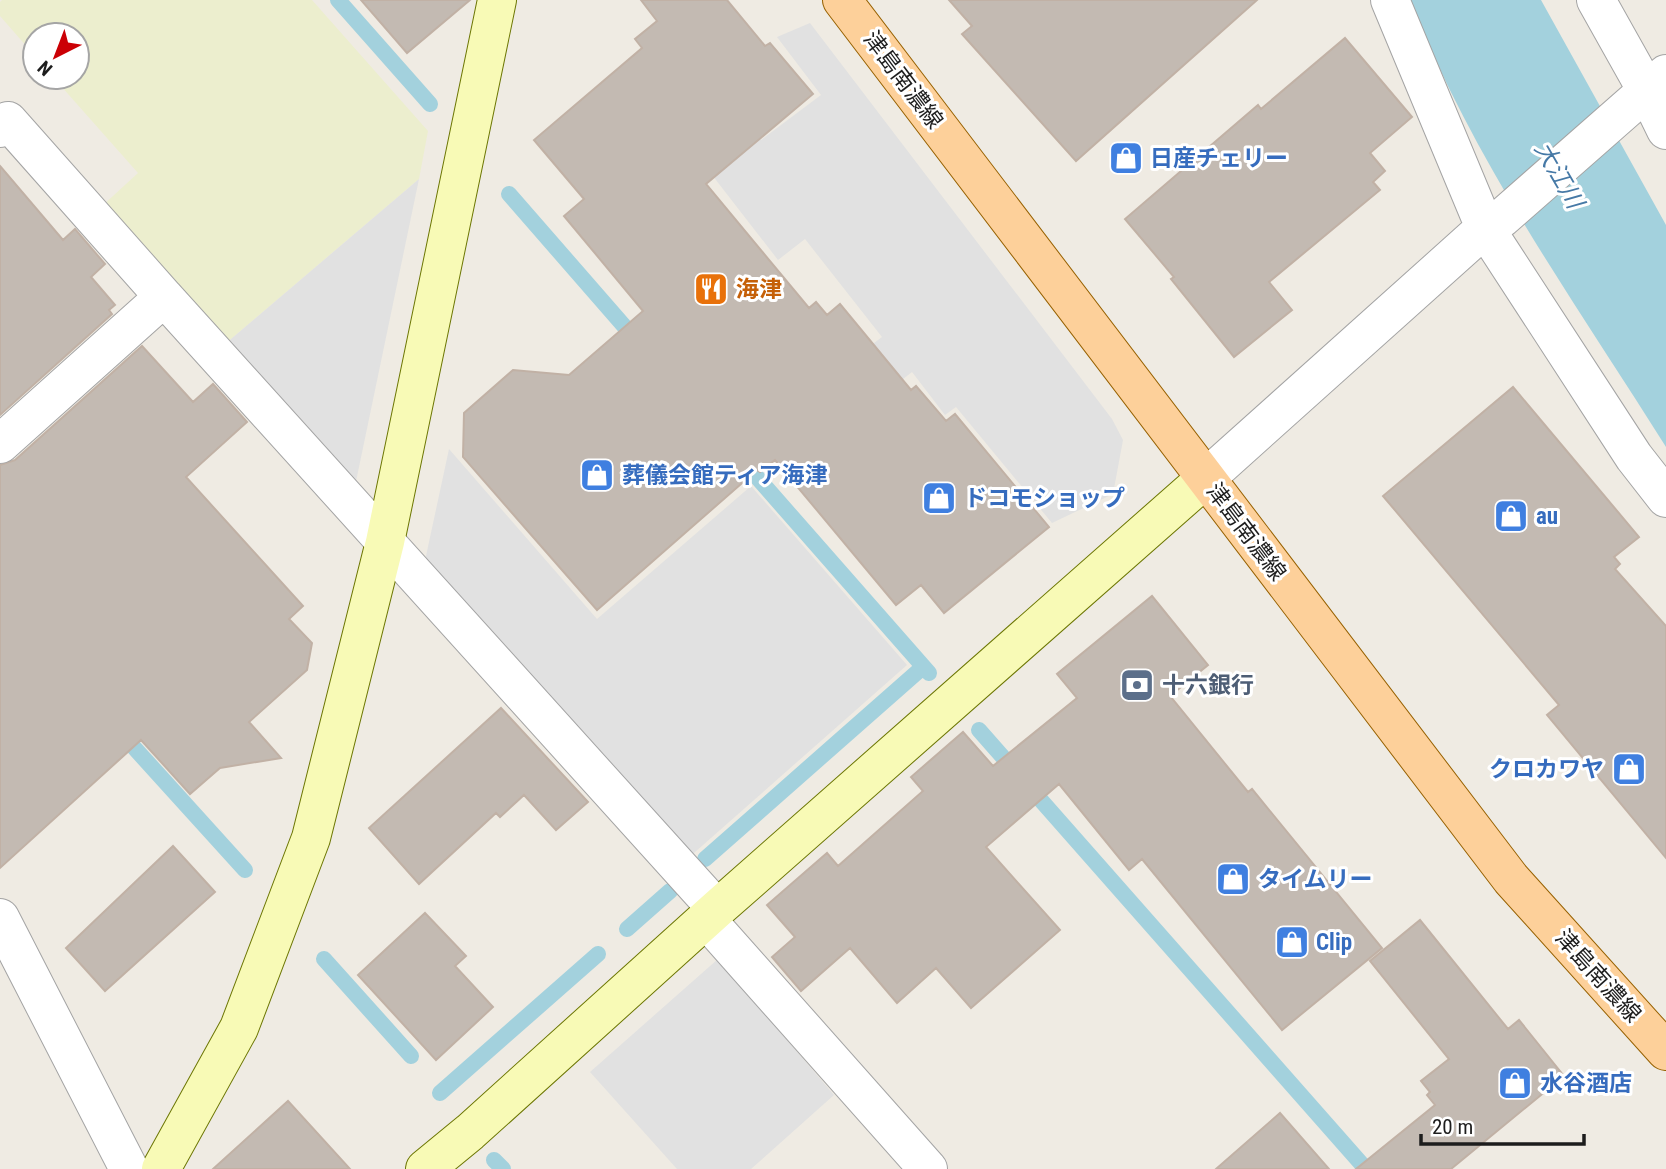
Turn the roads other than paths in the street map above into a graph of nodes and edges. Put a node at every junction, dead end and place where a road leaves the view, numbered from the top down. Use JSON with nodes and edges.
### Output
{"nodes":[{"id":1,"x":497,"y":0,"type":"edge"},
{"id":2,"x":842,"y":0,"type":"edge"},
{"id":3,"x":1390,"y":0,"type":"edge"},
{"id":4,"x":1596,"y":0,"type":"edge"},
{"id":5,"x":1646,"y":91,"type":"edge"},
{"id":6,"x":0,"y":128,"type":"edge"},
{"id":7,"x":1666,"y":130,"type":"edge"},
{"id":8,"x":1494,"y":223,"type":"junction"},
{"id":9,"x":164,"y":296,"type":"junction"},
{"id":10,"x":0,"y":444,"type":"edge"},
{"id":11,"x":1205,"y":479,"type":"junction"},
{"id":12,"x":1666,"y":498,"type":"edge"},
{"id":13,"x":386,"y":542,"type":"junction"},
{"id":14,"x":711,"y":914,"type":"junction"},
{"id":15,"x":0,"y":918,"type":"edge"},
{"id":16,"x":1666,"y":1051,"type":"edge"},
{"id":17,"x":129,"y":1169,"type":"edge"},
{"id":18,"x":161,"y":1169,"type":"edge"},
{"id":19,"x":425,"y":1169,"type":"edge"},
{"id":20,"x":928,"y":1169,"type":"edge"}],
"edges":[{"from":1,"to":13,"type":"street"},
{"from":2,"to":11,"type":"main road","name":"津島南濃線"},
{"from":3,"to":8,"type":"street"},
{"from":4,"to":5,"type":"street"},
{"from":5,"to":7,"type":"street"},
{"from":5,"to":8,"type":"street"},
{"from":6,"to":9,"type":"street"},
{"from":8,"to":11,"type":"street"},
{"from":8,"to":12,"type":"street"},
{"from":9,"to":10,"type":"street"},
{"from":9,"to":13,"type":"street"},
{"from":11,"to":14,"type":"street"},
{"from":11,"to":16,"type":"main road","name":"津島南濃線"},
{"from":13,"to":14,"type":"street"},
{"from":13,"to":18,"type":"street"},
{"from":14,"to":19,"type":"street"},
{"from":14,"to":20,"type":"street"},
{"from":15,"to":17,"type":"street"}]}
